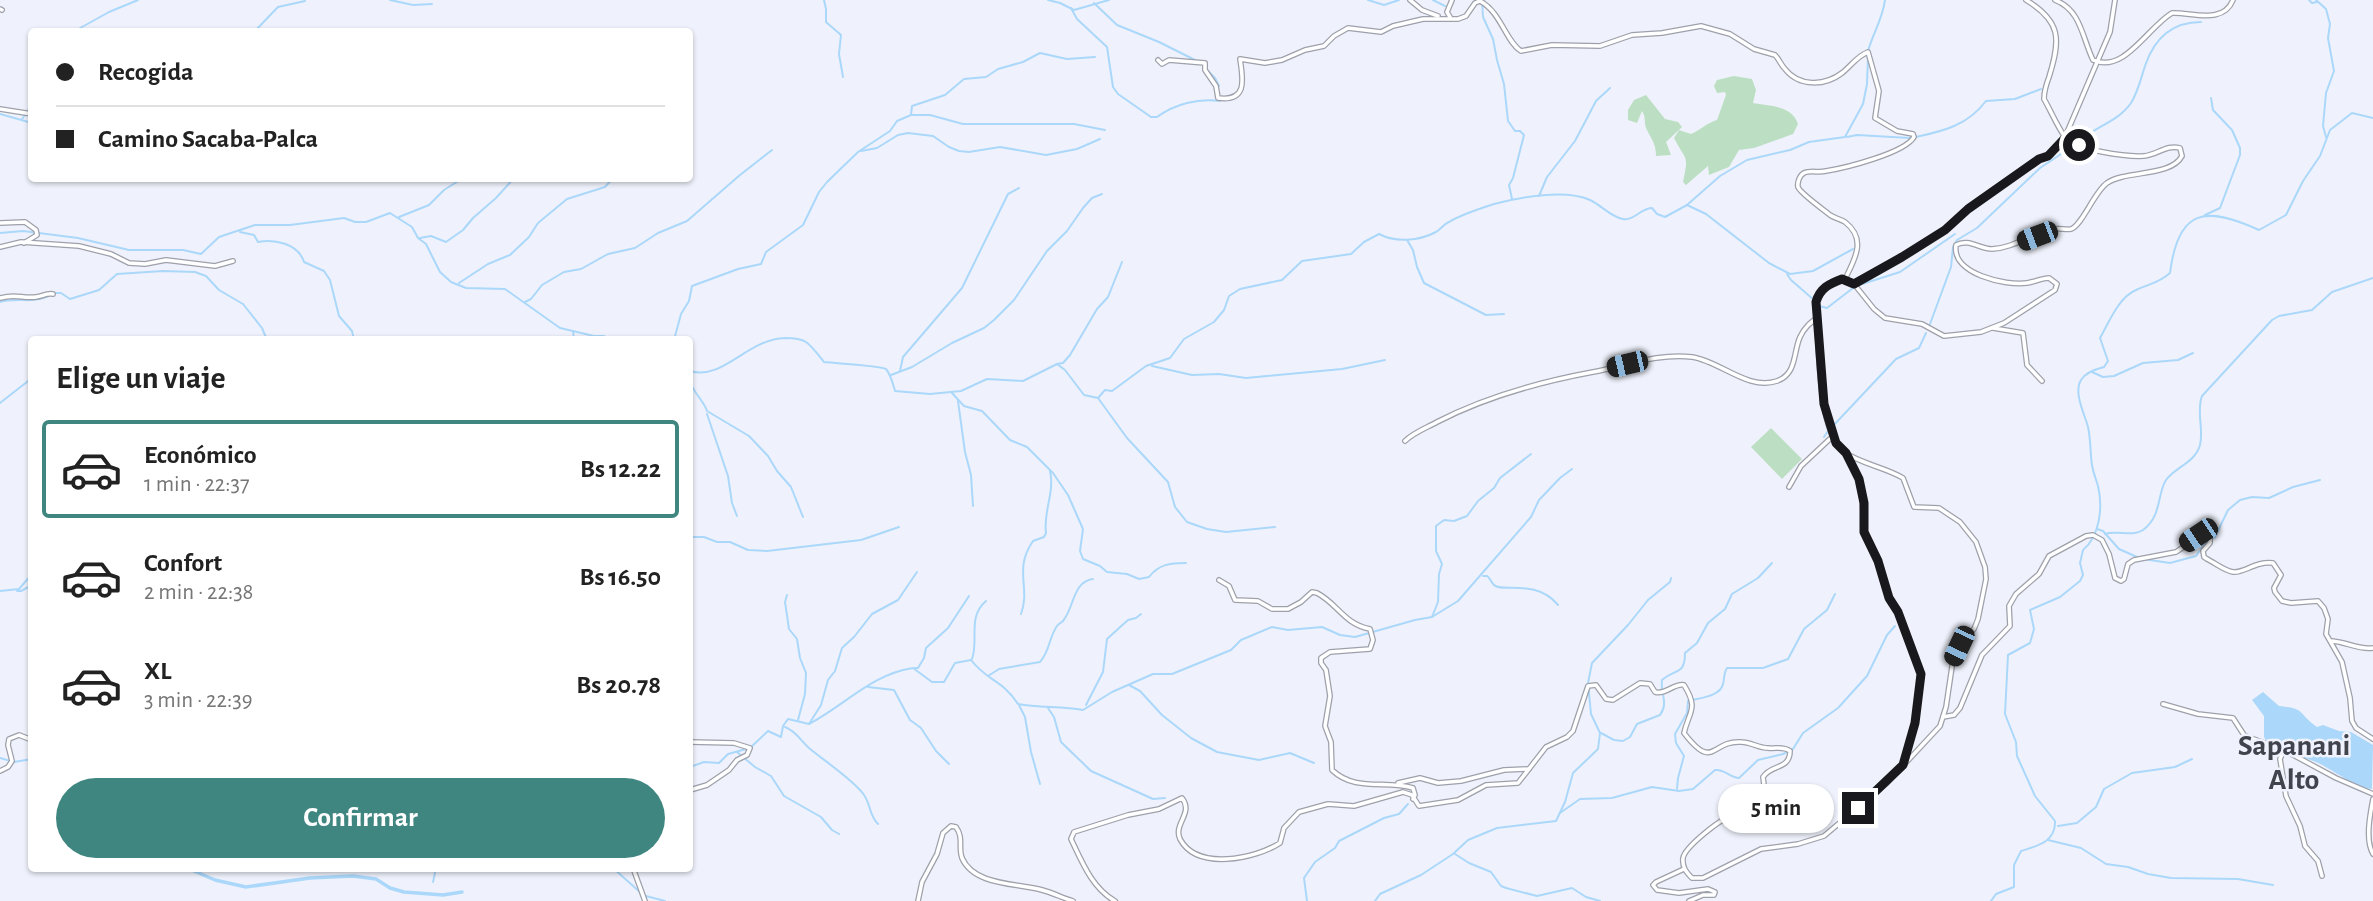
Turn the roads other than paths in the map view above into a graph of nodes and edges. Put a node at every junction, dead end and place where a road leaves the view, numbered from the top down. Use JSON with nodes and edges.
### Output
{"nodes":[{"id":1,"x":1410,"y":0,"type":"edge"},
{"id":2,"x":1452,"y":0,"type":"edge"},
{"id":3,"x":2026,"y":0,"type":"edge"},
{"id":4,"x":2055,"y":0,"type":"edge"},
{"id":5,"x":2115,"y":0,"type":"edge"},
{"id":6,"x":2233,"y":0,"type":"edge"},
{"id":7,"x":1440,"y":17,"type":"junction"},
{"id":8,"x":1450,"y":17,"type":"junction"},
{"id":9,"x":1158,"y":60,"type":"dead end"},
{"id":10,"x":2096,"y":62,"type":"junction"},
{"id":11,"x":0,"y":109,"type":"edge"},
{"id":12,"x":28,"y":113,"type":"edge"},
{"id":13,"x":2065,"y":138,"type":"junction"},
{"id":14,"x":0,"y":223,"type":"edge"},
{"id":15,"x":24,"y":243,"type":"junction"},
{"id":16,"x":0,"y":247,"type":"edge"},
{"id":17,"x":233,"y":261,"type":"dead end"},
{"id":18,"x":1845,"y":279,"type":"junction"},
{"id":19,"x":1854,"y":284,"type":"junction"},
{"id":20,"x":53,"y":294,"type":"dead end"},
{"id":21,"x":0,"y":298,"type":"edge"},
{"id":22,"x":1818,"y":317,"type":"junction"},
{"id":23,"x":1991,"y":328,"type":"junction"},
{"id":24,"x":2042,"y":381,"type":"dead end"},
{"id":25,"x":1833,"y":436,"type":"junction"},
{"id":26,"x":1405,"y":441,"type":"dead end"},
{"id":27,"x":1846,"y":453,"type":"junction"},
{"id":28,"x":1789,"y":487,"type":"dead end"},
{"id":29,"x":1219,"y":580,"type":"dead end"},
{"id":30,"x":2332,"y":641,"type":"junction"},
{"id":31,"x":2373,"y":648,"type":"edge"},
{"id":32,"x":2163,"y":704,"type":"dead end"},
{"id":33,"x":1943,"y":717,"type":"junction"},
{"id":34,"x":28,"y":738,"type":"edge"},
{"id":35,"x":2373,"y":739,"type":"edge"},
{"id":36,"x":693,"y":743,"type":"edge"},
{"id":37,"x":2284,"y":750,"type":"junction"},
{"id":38,"x":1903,"y":765,"type":"junction"},
{"id":39,"x":1529,"y":769,"type":"junction"},
{"id":40,"x":0,"y":771,"type":"edge"},
{"id":41,"x":1394,"y":784,"type":"junction"},
{"id":42,"x":693,"y":789,"type":"edge"},
{"id":43,"x":2373,"y":797,"type":"edge"},
{"id":44,"x":1413,"y":799,"type":"junction"},
{"id":45,"x":2373,"y":854,"type":"edge"},
{"id":46,"x":1684,"y":869,"type":"junction"},
{"id":47,"x":634,"y":872,"type":"edge"},
{"id":48,"x":2322,"y":876,"type":"dead end"},
{"id":49,"x":645,"y":901,"type":"edge"},
{"id":50,"x":918,"y":901,"type":"edge"},
{"id":51,"x":1073,"y":901,"type":"edge"},
{"id":52,"x":1115,"y":901,"type":"edge"},
{"id":53,"x":1689,"y":901,"type":"edge"}],
"edges":[{"from":1,"to":7,"type":"street"},
{"from":2,"to":8,"type":"street"},
{"from":3,"to":13,"type":"street"},
{"from":4,"to":10,"type":"street"},
{"from":5,"to":10,"type":"street"},
{"from":6,"to":10,"type":"street"},
{"from":7,"to":8,"type":"street"},
{"from":7,"to":9,"type":"street"},
{"from":8,"to":18,"type":"street"},
{"from":10,"to":13,"type":"street"},
{"from":11,"to":12,"type":"street"},
{"from":13,"to":19,"type":"street"},
{"from":13,"to":23,"type":"street"},
{"from":14,"to":15,"type":"street"},
{"from":15,"to":16,"type":"street"},
{"from":15,"to":17,"type":"street"},
{"from":18,"to":19,"type":"street"},
{"from":18,"to":22,"type":"street"},
{"from":19,"to":23,"type":"street"},
{"from":20,"to":21,"type":"street"},
{"from":22,"to":25,"type":"street"},
{"from":22,"to":26,"type":"street"},
{"from":23,"to":24,"type":"street"},
{"from":25,"to":27,"type":"street"},
{"from":25,"to":28,"type":"street"},
{"from":27,"to":33,"type":"street"},
{"from":27,"to":38,"type":"street"},
{"from":29,"to":41,"type":"street"},
{"from":30,"to":31,"type":"street"},
{"from":30,"to":33,"type":"street"},
{"from":30,"to":35,"type":"street"},
{"from":32,"to":37,"type":"street"},
{"from":33,"to":38,"type":"street"},
{"from":34,"to":40,"type":"street"},
{"from":36,"to":42,"type":"street"},
{"from":37,"to":43,"type":"street"},
{"from":37,"to":48,"type":"street"},
{"from":38,"to":46,"type":"street"},
{"from":39,"to":41,"type":"street"},
{"from":39,"to":44,"type":"street"},
{"from":39,"to":46,"type":"street"},
{"from":41,"to":44,"type":"street"},
{"from":43,"to":45,"type":"street"},
{"from":44,"to":52,"type":"street"},
{"from":46,"to":53,"type":"street"},
{"from":47,"to":49,"type":"street"},
{"from":50,"to":51,"type":"street"}]}
